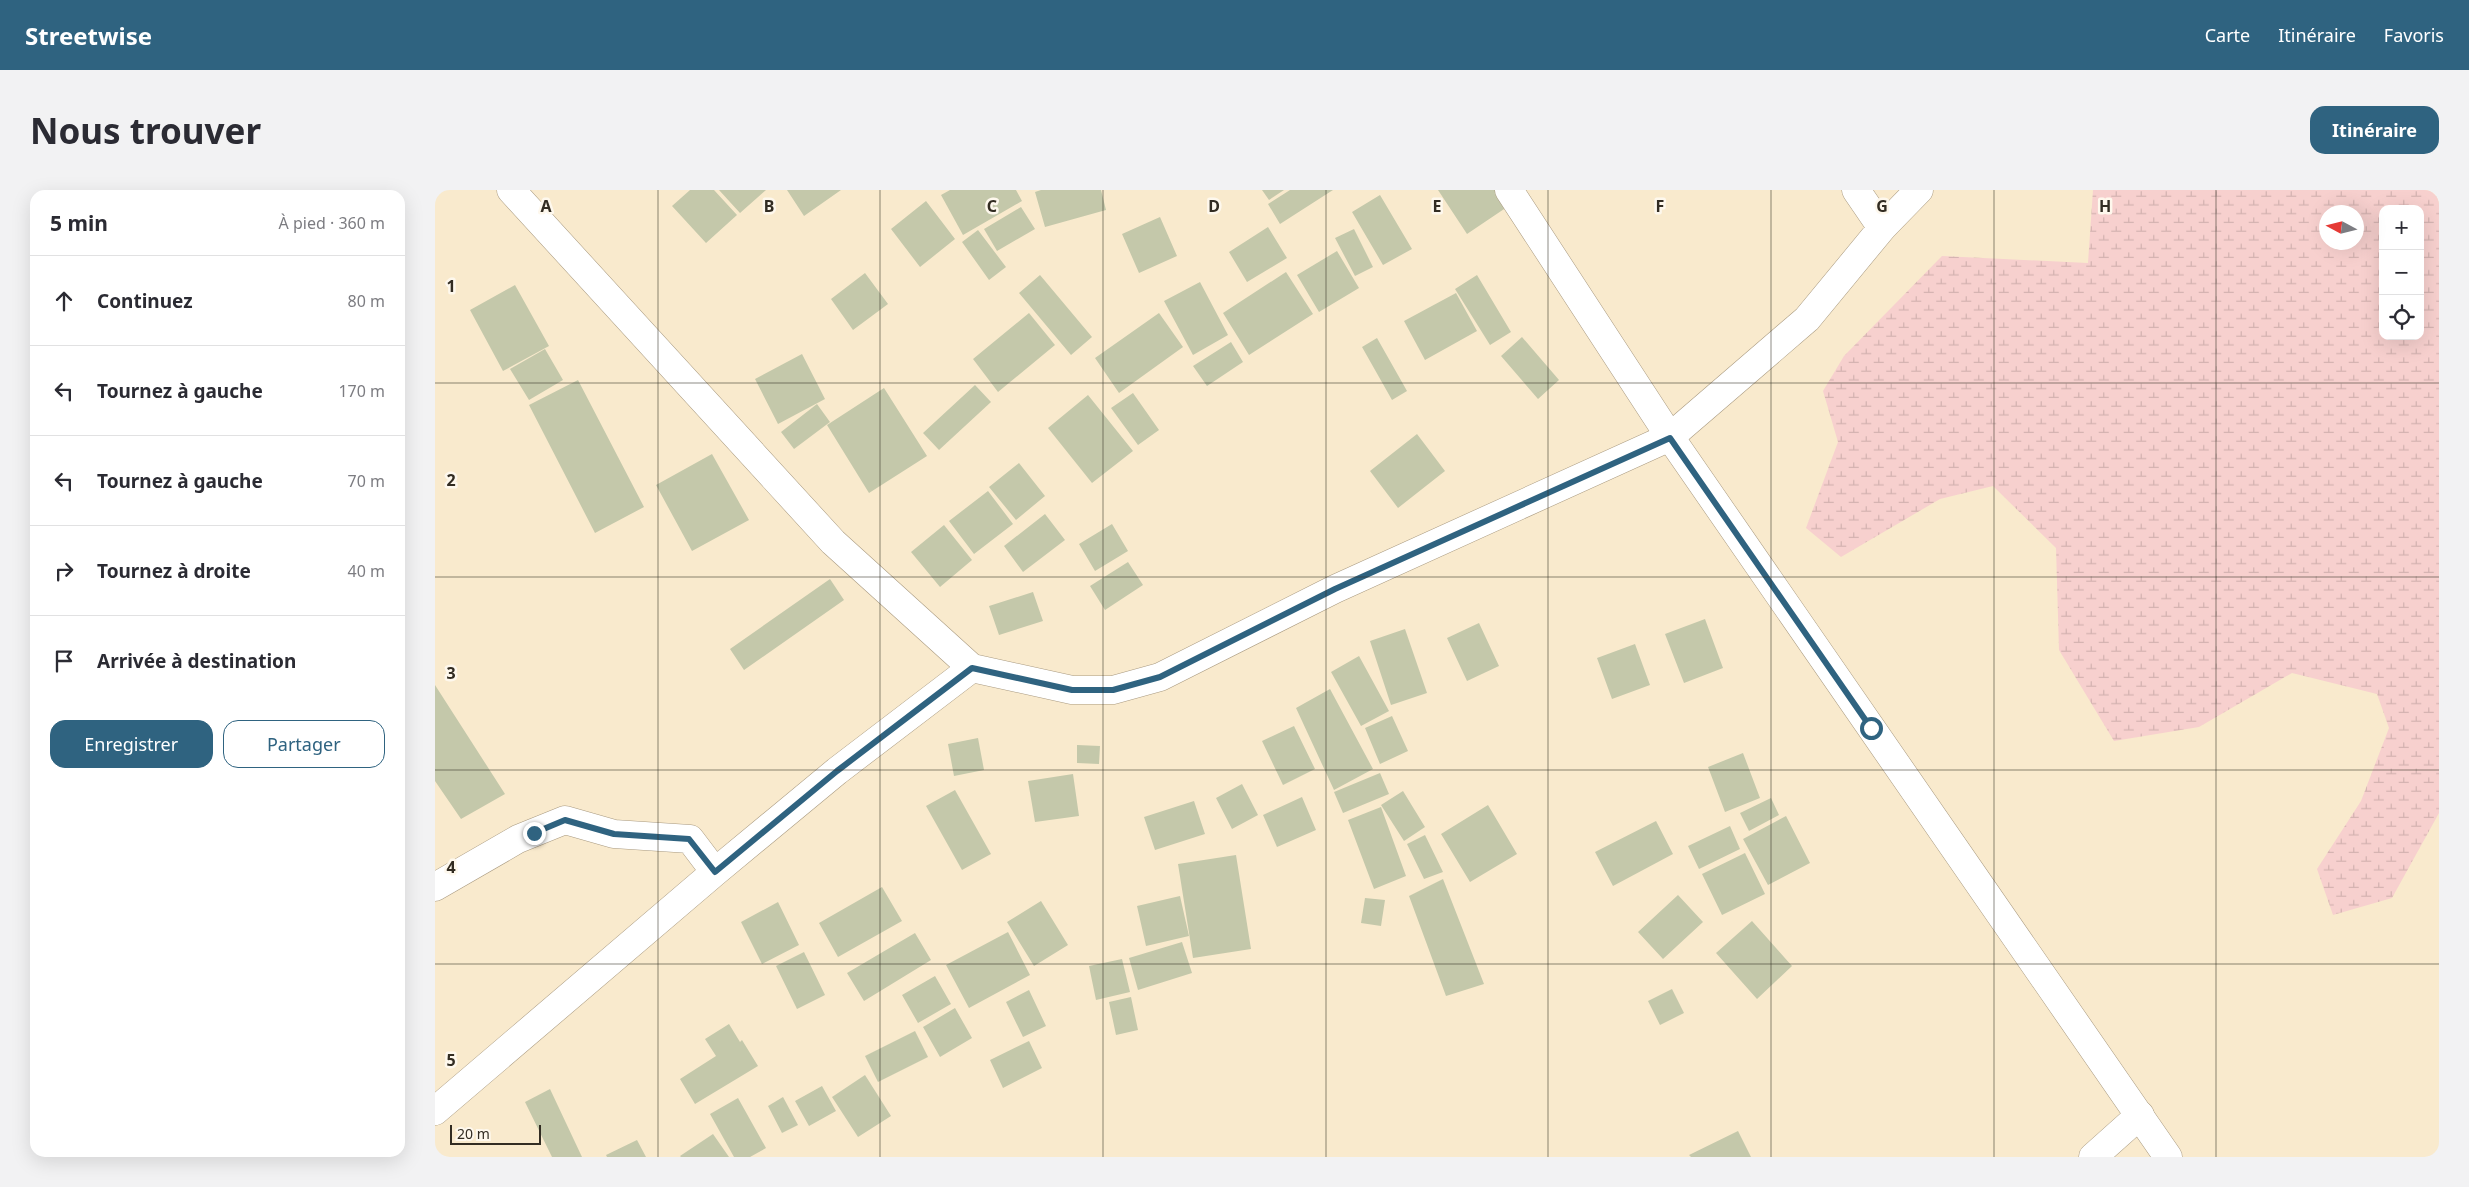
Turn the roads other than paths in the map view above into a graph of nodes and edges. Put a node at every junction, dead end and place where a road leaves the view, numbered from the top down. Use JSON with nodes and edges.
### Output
{"nodes":[{"id":1,"x":511,"y":190,"type":"edge"},
{"id":2,"x":1509,"y":190,"type":"edge"},
{"id":3,"x":1856,"y":190,"type":"edge"},
{"id":4,"x":1919,"y":190,"type":"edge"},
{"id":5,"x":1882,"y":228,"type":"junction"},
{"id":6,"x":1670,"y":438,"type":"junction"},
{"id":7,"x":972,"y":668,"type":"junction"},
{"id":8,"x":715,"y":872,"type":"junction"},
{"id":9,"x":435,"y":887,"type":"edge"},
{"id":10,"x":435,"y":1111,"type":"edge"},
{"id":11,"x":2140,"y":1115,"type":"junction"},
{"id":12,"x":2093,"y":1157,"type":"edge"},
{"id":13,"x":2168,"y":1157,"type":"edge"}],
"edges":[{"from":1,"to":7,"type":"street"},
{"from":2,"to":6,"type":"street"},
{"from":3,"to":5,"type":"street"},
{"from":4,"to":5,"type":"street"},
{"from":5,"to":6,"type":"street"},
{"from":6,"to":7,"type":"street"},
{"from":6,"to":11,"type":"street"},
{"from":7,"to":8,"type":"street"},
{"from":8,"to":9,"type":"street"},
{"from":8,"to":10,"type":"street"},
{"from":11,"to":12,"type":"street"},
{"from":11,"to":13,"type":"street"}]}
